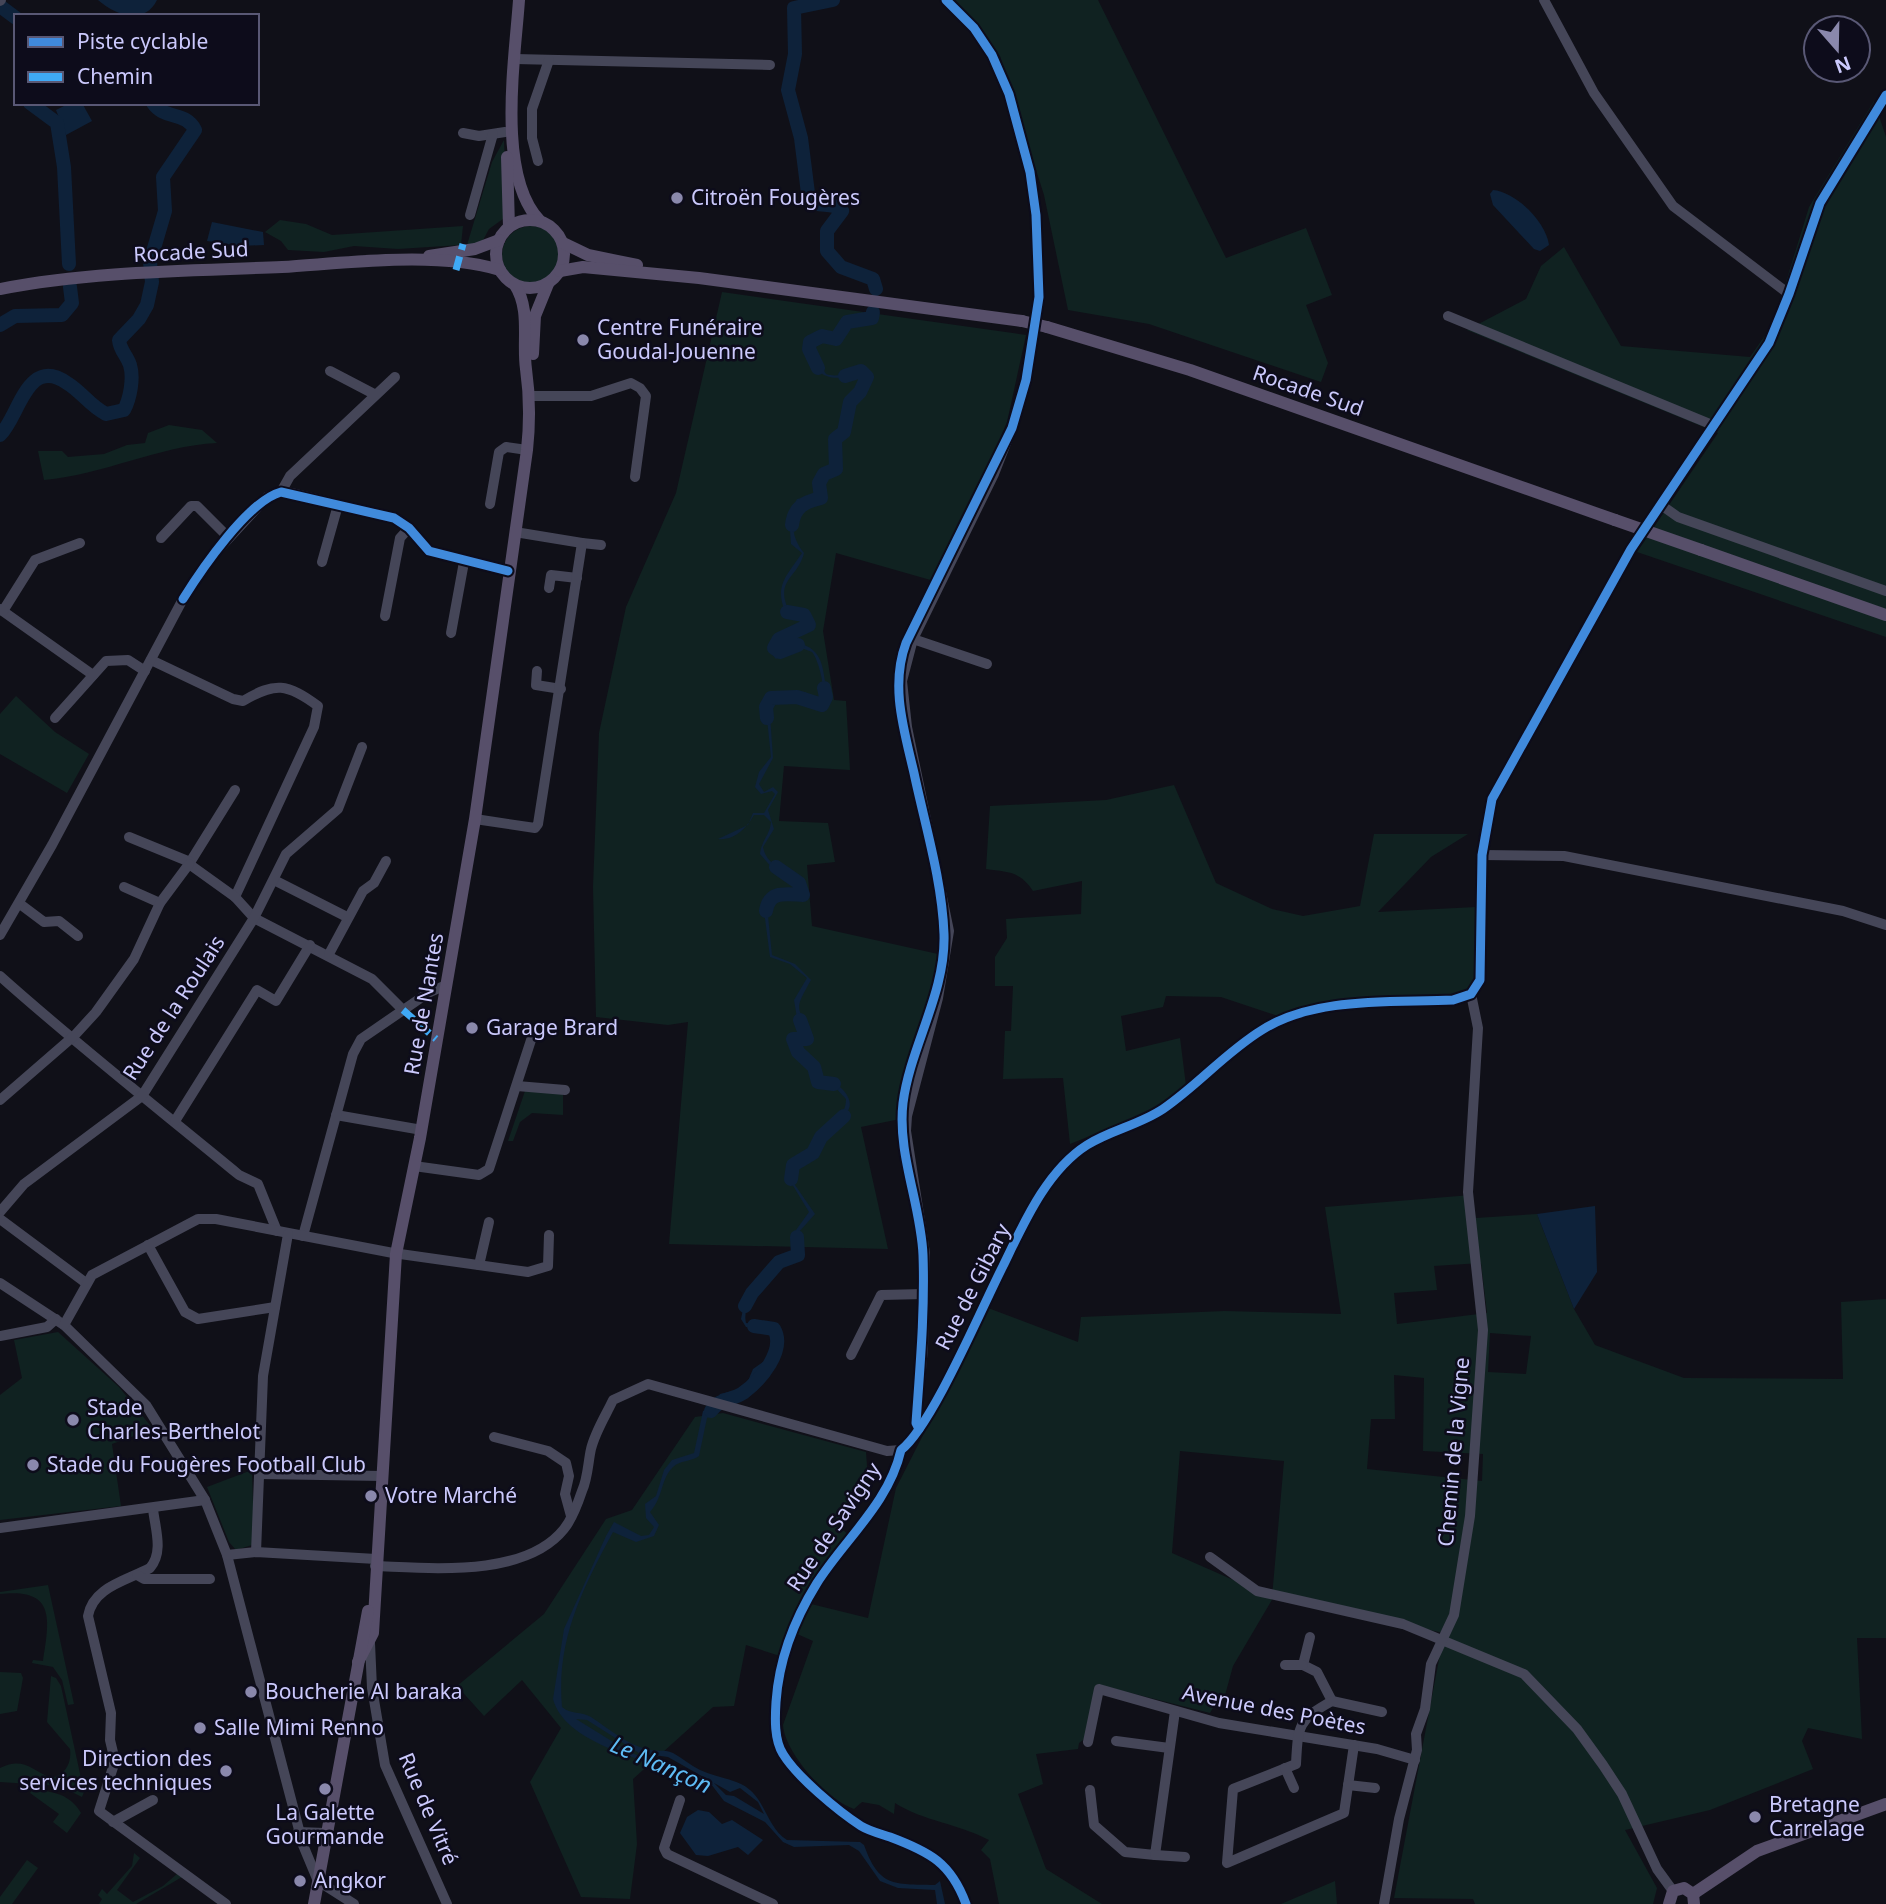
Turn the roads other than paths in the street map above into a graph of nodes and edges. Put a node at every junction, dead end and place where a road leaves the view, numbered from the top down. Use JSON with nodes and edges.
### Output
{"nodes":[{"id":1,"x":519,"y":0,"type":"edge"},
{"id":2,"x":946,"y":0,"type":"edge"},
{"id":3,"x":1544,"y":0,"type":"edge"},
{"id":4,"x":515,"y":59,"type":"junction"},
{"id":5,"x":549,"y":60,"type":"junction"},
{"id":6,"x":770,"y":65,"type":"dead end"},
{"id":7,"x":1886,"y":95,"type":"edge"},
{"id":8,"x":463,"y":133,"type":"dead end"},
{"id":9,"x":504,"y":136,"type":"junction"},
{"id":10,"x":538,"y":162,"type":"dead end"},
{"id":11,"x":470,"y":215,"type":"dead end"},
{"id":12,"x":540,"y":221,"type":"junction"},
{"id":13,"x":509,"y":227,"type":"junction"},
{"id":14,"x":499,"y":240,"type":"junction"},
{"id":15,"x":563,"y":243,"type":"junction"},
{"id":16,"x":385,"y":261,"type":"junction"},
{"id":17,"x":500,"y":270,"type":"junction"},
{"id":18,"x":560,"y":271,"type":"junction"},
{"id":19,"x":699,"y":278,"type":"junction"},
{"id":20,"x":548,"y":284,"type":"junction"},
{"id":21,"x":515,"y":285,"type":"junction"},
{"id":22,"x":0,"y":289,"type":"edge"},
{"id":23,"x":1789,"y":294,"type":"junction"},
{"id":24,"x":1448,"y":316,"type":"dead end"},
{"id":25,"x":330,"y":371,"type":"dead end"},
{"id":26,"x":395,"y":377,"type":"dead end"},
{"id":27,"x":529,"y":382,"type":"junction"},
{"id":28,"x":374,"y":394,"type":"junction"},
{"id":29,"x":530,"y":396,"type":"junction"},
{"id":30,"x":1715,"y":426,"type":"junction"},
{"id":31,"x":527,"y":450,"type":"junction"},
{"id":32,"x":635,"y":477,"type":"dead end"},
{"id":33,"x":281,"y":492,"type":"junction"},
{"id":34,"x":490,"y":504,"type":"dead end"},
{"id":35,"x":1661,"y":505,"type":"junction"},
{"id":36,"x":338,"y":506,"type":"junction"},
{"id":37,"x":409,"y":528,"type":"junction"},
{"id":38,"x":514,"y":532,"type":"junction"},
{"id":39,"x":228,"y":537,"type":"junction"},
{"id":40,"x":161,"y":538,"type":"dead end"},
{"id":41,"x":582,"y":542,"type":"junction"},
{"id":42,"x":80,"y":543,"type":"dead end"},
{"id":43,"x":601,"y":545,"type":"dead end"},
{"id":44,"x":323,"y":562,"type":"dead end"},
{"id":45,"x":464,"y":562,"type":"junction"},
{"id":46,"x":509,"y":571,"type":"junction"},
{"id":47,"x":577,"y":578,"type":"junction"},
{"id":48,"x":549,"y":588,"type":"dead end"},
{"id":49,"x":1886,"y":592,"type":"edge"},
{"id":50,"x":2,"y":610,"type":"edge"},
{"id":51,"x":1886,"y":615,"type":"edge"},
{"id":52,"x":385,"y":616,"type":"dead end"},
{"id":53,"x":451,"y":632,"type":"dead end"},
{"id":54,"x":913,"y":639,"type":"junction"},
{"id":55,"x":151,"y":660,"type":"junction"},
{"id":56,"x":987,"y":664,"type":"dead end"},
{"id":57,"x":145,"y":671,"type":"junction"},
{"id":58,"x":537,"y":671,"type":"dead end"},
{"id":59,"x":93,"y":675,"type":"junction"},
{"id":60,"x":561,"y":689,"type":"junction"},
{"id":61,"x":55,"y":718,"type":"dead end"},
{"id":62,"x":362,"y":747,"type":"dead end"},
{"id":63,"x":235,"y":790,"type":"dead end"},
{"id":64,"x":475,"y":819,"type":"junction"},
{"id":65,"x":129,"y":837,"type":"dead end"},
{"id":66,"x":1482,"y":855,"type":"junction"},
{"id":67,"x":386,"y":861,"type":"dead end"},
{"id":68,"x":189,"y":863,"type":"junction"},
{"id":69,"x":274,"y":880,"type":"junction"},
{"id":70,"x":124,"y":887,"type":"dead end"},
{"id":71,"x":235,"y":897,"type":"junction"},
{"id":72,"x":160,"y":902,"type":"junction"},
{"id":73,"x":20,"y":904,"type":"junction"},
{"id":74,"x":347,"y":917,"type":"junction"},
{"id":75,"x":254,"y":918,"type":"junction"},
{"id":76,"x":1886,"y":925,"type":"edge"},
{"id":77,"x":0,"y":935,"type":"edge"},
{"id":78,"x":78,"y":936,"type":"dead end"},
{"id":79,"x":310,"y":945,"type":"junction"},
{"id":80,"x":329,"y":954,"type":"junction"},
{"id":81,"x":0,"y":976,"type":"edge"},
{"id":82,"x":446,"y":985,"type":"junction"},
{"id":83,"x":1471,"y":994,"type":"junction"},
{"id":84,"x":403,"y":1010,"type":"junction"},
{"id":85,"x":533,"y":1034,"type":"dead end"},
{"id":86,"x":71,"y":1038,"type":"junction"},
{"id":87,"x":517,"y":1086,"type":"junction"},
{"id":88,"x":565,"y":1090,"type":"dead end"},
{"id":89,"x":142,"y":1096,"type":"junction"},
{"id":90,"x":0,"y":1100,"type":"edge"},
{"id":91,"x":336,"y":1115,"type":"junction"},
{"id":92,"x":175,"y":1121,"type":"junction"},
{"id":93,"x":422,"y":1130,"type":"junction"},
{"id":94,"x":414,"y":1166,"type":"junction"},
{"id":95,"x":0,"y":1212,"type":"edge"},
{"id":96,"x":0,"y":1219,"type":"edge"},
{"id":97,"x":489,"y":1222,"type":"dead end"},
{"id":98,"x":282,"y":1233,"type":"junction"},
{"id":99,"x":549,"y":1235,"type":"dead end"},
{"id":100,"x":303,"y":1237,"type":"junction"},
{"id":101,"x":148,"y":1245,"type":"junction"},
{"id":102,"x":397,"y":1254,"type":"junction"},
{"id":103,"x":479,"y":1265,"type":"junction"},
{"id":104,"x":0,"y":1283,"type":"edge"},
{"id":105,"x":86,"y":1283,"type":"junction"},
{"id":106,"x":924,"y":1294,"type":"junction"},
{"id":107,"x":275,"y":1307,"type":"junction"},
{"id":108,"x":60,"y":1322,"type":"junction"},
{"id":109,"x":0,"y":1336,"type":"edge"},
{"id":110,"x":851,"y":1355,"type":"dead end"},
{"id":111,"x":919,"y":1429,"type":"junction"},
{"id":112,"x":494,"y":1437,"type":"dead end"},
{"id":113,"x":901,"y":1450,"type":"junction"},
{"id":114,"x":260,"y":1474,"type":"junction"},
{"id":115,"x":382,"y":1476,"type":"junction"},
{"id":116,"x":205,"y":1500,"type":"junction"},
{"id":117,"x":153,"y":1508,"type":"junction"},
{"id":118,"x":571,"y":1516,"type":"junction"},
{"id":119,"x":0,"y":1528,"type":"edge"},
{"id":120,"x":256,"y":1552,"type":"junction"},
{"id":121,"x":227,"y":1555,"type":"junction"},
{"id":122,"x":1210,"y":1557,"type":"dead end"},
{"id":123,"x":375,"y":1562,"type":"junction"},
{"id":124,"x":137,"y":1575,"type":"junction"},
{"id":125,"x":210,"y":1578,"type":"dead end"},
{"id":126,"x":1310,"y":1637,"type":"dead end"},
{"id":127,"x":1444,"y":1640,"type":"junction"},
{"id":128,"x":370,"y":1643,"type":"junction"},
{"id":129,"x":358,"y":1662,"type":"junction"},
{"id":130,"x":1285,"y":1665,"type":"dead end"},
{"id":131,"x":1303,"y":1665,"type":"junction"},
{"id":132,"x":1332,"y":1701,"type":"junction"},
{"id":133,"x":1175,"y":1711,"type":"junction"},
{"id":134,"x":1382,"y":1712,"type":"dead end"},
{"id":135,"x":1297,"y":1736,"type":"junction"},
{"id":136,"x":1116,"y":1741,"type":"dead end"},
{"id":137,"x":1088,"y":1742,"type":"dead end"},
{"id":138,"x":1354,"y":1745,"type":"junction"},
{"id":139,"x":1169,"y":1748,"type":"junction"},
{"id":140,"x":1415,"y":1760,"type":"junction"},
{"id":141,"x":1285,"y":1768,"type":"junction"},
{"id":142,"x":1348,"y":1785,"type":"junction"},
{"id":143,"x":1294,"y":1788,"type":"dead end"},
{"id":144,"x":1375,"y":1788,"type":"dead end"},
{"id":145,"x":1090,"y":1790,"type":"dead end"},
{"id":146,"x":153,"y":1800,"type":"dead end"},
{"id":147,"x":680,"y":1800,"type":"dead end"},
{"id":148,"x":1886,"y":1804,"type":"edge"},
{"id":149,"x":113,"y":1822,"type":"junction"},
{"id":150,"x":298,"y":1832,"type":"junction"},
{"id":151,"x":325,"y":1833,"type":"junction"},
{"id":152,"x":1155,"y":1855,"type":"junction"},
{"id":153,"x":1185,"y":1857,"type":"dead end"},
{"id":154,"x":318,"y":1881,"type":"junction"},
{"id":155,"x":1671,"y":1898,"type":"edge"},
{"id":156,"x":1694,"y":1899,"type":"edge"},
{"id":157,"x":226,"y":1904,"type":"edge"},
{"id":158,"x":314,"y":1904,"type":"edge"},
{"id":159,"x":354,"y":1904,"type":"edge"},
{"id":160,"x":447,"y":1904,"type":"edge"},
{"id":161,"x":773,"y":1904,"type":"edge"},
{"id":162,"x":966,"y":1904,"type":"edge"},
{"id":163,"x":1384,"y":1904,"type":"edge"}],
"edges":[{"from":1,"to":4,"type":"main road"},
{"from":2,"to":54,"type":"street"},
{"from":3,"to":23,"type":"street"},
{"from":4,"to":5,"type":"street"},
{"from":4,"to":9,"type":"main road"},
{"from":5,"to":6,"type":"street"},
{"from":5,"to":10,"type":"street"},
{"from":7,"to":23,"type":"street"},
{"from":8,"to":9,"type":"street"},
{"from":9,"to":11,"type":"street"},
{"from":9,"to":12,"type":"main road"},
{"from":9,"to":13,"type":"main road"},
{"from":12,"to":13,"type":"main road"},
{"from":12,"to":15,"type":"main road"},
{"from":13,"to":14,"type":"main road"},
{"from":14,"to":16,"type":"main road","name":"Rocade Sud"},
{"from":14,"to":17,"type":"main road"},
{"from":15,"to":18,"type":"main road"},
{"from":15,"to":19,"type":"main road","name":"Rocade Sud"},
{"from":16,"to":17,"type":"main road","name":"Rocade Sud"},
{"from":16,"to":22,"type":"main road","name":"Rocade Sud"},
{"from":17,"to":21,"type":"main road"},
{"from":18,"to":19,"type":"main road","name":"Rocade Sud"},
{"from":18,"to":20,"type":"main road"},
{"from":19,"to":51,"type":"main road","name":"Rocade Sud","bridge":true},
{"from":20,"to":21,"type":"main road"},
{"from":20,"to":27,"type":"main road","name":"Rue de Nantes"},
{"from":21,"to":27,"type":"main road","name":"Rue de Nantes"},
{"from":23,"to":30,"type":"street"},
{"from":24,"to":30,"type":"street"},
{"from":25,"to":28,"type":"street"},
{"from":26,"to":28,"type":"street"},
{"from":27,"to":29,"type":"main road","name":"Rue de Nantes"},
{"from":28,"to":33,"type":"street"},
{"from":29,"to":31,"type":"main road","name":"Rue de Nantes"},
{"from":29,"to":32,"type":"street"},
{"from":30,"to":35,"type":"street"},
{"from":31,"to":34,"type":"street"},
{"from":31,"to":38,"type":"main road","name":"Rue de Nantes"},
{"from":33,"to":36,"type":"street"},
{"from":33,"to":39,"type":"street"},
{"from":35,"to":49,"type":"street"},
{"from":35,"to":66,"type":"street"},
{"from":36,"to":37,"type":"street"},
{"from":36,"to":44,"type":"street"},
{"from":37,"to":45,"type":"street"},
{"from":37,"to":52,"type":"street"},
{"from":38,"to":41,"type":"street"},
{"from":38,"to":46,"type":"main road","name":"Rue de Nantes"},
{"from":39,"to":40,"type":"street"},
{"from":39,"to":55,"type":"street"},
{"from":41,"to":43,"type":"street"},
{"from":41,"to":47,"type":"street"},
{"from":42,"to":50,"type":"street"},
{"from":45,"to":46,"type":"street"},
{"from":45,"to":53,"type":"street"},
{"from":46,"to":64,"type":"main road","name":"Rue de Nantes"},
{"from":47,"to":48,"type":"street"},
{"from":47,"to":60,"type":"street"},
{"from":50,"to":59,"type":"street"},
{"from":54,"to":56,"type":"street"},
{"from":54,"to":106,"type":"street"},
{"from":55,"to":57,"type":"street"},
{"from":55,"to":71,"type":"street"},
{"from":57,"to":59,"type":"street"},
{"from":57,"to":73,"type":"street"},
{"from":58,"to":60,"type":"street"},
{"from":59,"to":61,"type":"street"},
{"from":60,"to":64,"type":"street"},
{"from":62,"to":69,"type":"street","name":"Rue de la Roulais"},
{"from":63,"to":68,"type":"street"},
{"from":64,"to":82,"type":"main road","name":"Rue de Nantes"},
{"from":65,"to":68,"type":"street"},
{"from":66,"to":76,"type":"street"},
{"from":66,"to":83,"type":"street"},
{"from":67,"to":74,"type":"street"},
{"from":68,"to":71,"type":"street"},
{"from":68,"to":72,"type":"street"},
{"from":69,"to":74,"type":"street"},
{"from":69,"to":75,"type":"street","name":"Rue de la Roulais"},
{"from":70,"to":72,"type":"street"},
{"from":71,"to":75,"type":"street"},
{"from":72,"to":86,"type":"street"},
{"from":73,"to":77,"type":"street"},
{"from":73,"to":78,"type":"street"},
{"from":74,"to":80,"type":"street"},
{"from":75,"to":79,"type":"street"},
{"from":75,"to":89,"type":"street","name":"Rue de la Roulais"},
{"from":79,"to":80,"type":"street"},
{"from":79,"to":92,"type":"street"},
{"from":80,"to":84,"type":"street"},
{"from":81,"to":86,"type":"street"},
{"from":82,"to":84,"type":"street"},
{"from":82,"to":93,"type":"main road","name":"Rue de Nantes"},
{"from":83,"to":111,"type":"street","name":"Rue de Gibary"},
{"from":83,"to":127,"type":"street","name":"Chemin de la Vigne"},
{"from":84,"to":91,"type":"street"},
{"from":85,"to":87,"type":"street"},
{"from":86,"to":89,"type":"street"},
{"from":86,"to":90,"type":"street"},
{"from":87,"to":88,"type":"street"},
{"from":87,"to":94,"type":"street"},
{"from":89,"to":92,"type":"street"},
{"from":89,"to":95,"type":"street","name":"Rue de la Roulais"},
{"from":91,"to":93,"type":"street"},
{"from":91,"to":100,"type":"street"},
{"from":92,"to":98,"type":"street"},
{"from":93,"to":94,"type":"main road","name":"Rue de Nantes"},
{"from":94,"to":102,"type":"main road","name":"Rue de Nantes"},
{"from":96,"to":105,"type":"street"},
{"from":97,"to":103,"type":"street"},
{"from":98,"to":100,"type":"street"},
{"from":98,"to":101,"type":"street"},
{"from":98,"to":107,"type":"street"},
{"from":99,"to":103,"type":"street"},
{"from":100,"to":102,"type":"street"},
{"from":101,"to":105,"type":"street"},
{"from":101,"to":107,"type":"street"},
{"from":102,"to":103,"type":"street"},
{"from":102,"to":115,"type":"main road","name":"Rue de Nantes"},
{"from":104,"to":108,"type":"street"},
{"from":105,"to":108,"type":"street"},
{"from":106,"to":110,"type":"street"},
{"from":106,"to":111,"type":"street"},
{"from":107,"to":114,"type":"street"},
{"from":108,"to":109,"type":"street"},
{"from":108,"to":116,"type":"street"},
{"from":111,"to":113,"type":"street","name":"Rue de Gibary"},
{"from":112,"to":118,"type":"street"},
{"from":113,"to":118,"type":"street"},
{"from":113,"to":162,"type":"street","name":"Rue de Savigny"},
{"from":114,"to":115,"type":"street"},
{"from":114,"to":120,"type":"street"},
{"from":115,"to":123,"type":"main road","name":"Rue de Nantes"},
{"from":116,"to":117,"type":"street"},
{"from":116,"to":121,"type":"street"},
{"from":117,"to":119,"type":"street"},
{"from":117,"to":124,"type":"street"},
{"from":118,"to":123,"type":"street"},
{"from":120,"to":121,"type":"street"},
{"from":120,"to":123,"type":"street"},
{"from":121,"to":150,"type":"street"},
{"from":122,"to":127,"type":"street"},
{"from":123,"to":128,"type":"main road","name":"Rue de Nantes"},
{"from":123,"to":129,"type":"main road","name":"Rue de Nantes"},
{"from":124,"to":125,"type":"street"},
{"from":124,"to":149,"type":"street"},
{"from":126,"to":131,"type":"street"},
{"from":127,"to":140,"type":"street","name":"Chemin de la Vigne"},
{"from":127,"to":155,"type":"street"},
{"from":128,"to":129,"type":"main road","name":"Rue de Nantes"},
{"from":128,"to":160,"type":"street","name":"Rue de Vitré"},
{"from":129,"to":151,"type":"main road","name":"Rue de Nantes"},
{"from":130,"to":131,"type":"street"},
{"from":131,"to":132,"type":"street"},
{"from":132,"to":134,"type":"street"},
{"from":132,"to":135,"type":"street"},
{"from":133,"to":135,"type":"street","name":"Avenue des Poètes"},
{"from":133,"to":137,"type":"street","name":"Avenue des Poètes"},
{"from":133,"to":139,"type":"street"},
{"from":135,"to":138,"type":"street","name":"Avenue des Poètes"},
{"from":135,"to":141,"type":"street"},
{"from":136,"to":139,"type":"street"},
{"from":138,"to":140,"type":"street","name":"Avenue des Poètes"},
{"from":138,"to":142,"type":"street"},
{"from":139,"to":152,"type":"street"},
{"from":140,"to":163,"type":"street","name":"Chemin de la Vigne"},
{"from":141,"to":142,"type":"street"},
{"from":141,"to":143,"type":"street"},
{"from":142,"to":144,"type":"street"},
{"from":145,"to":152,"type":"street"},
{"from":146,"to":149,"type":"street"},
{"from":147,"to":161,"type":"street"},
{"from":148,"to":156,"type":"main road"},
{"from":149,"to":157,"type":"street"},
{"from":150,"to":151,"type":"street"},
{"from":150,"to":154,"type":"street"},
{"from":151,"to":154,"type":"main road","name":"Rue de Nantes"},
{"from":152,"to":153,"type":"street"},
{"from":154,"to":158,"type":"main road","name":"Rue de Nantes"},
{"from":154,"to":159,"type":"street"},
{"from":155,"to":156,"type":"main road"}]}
